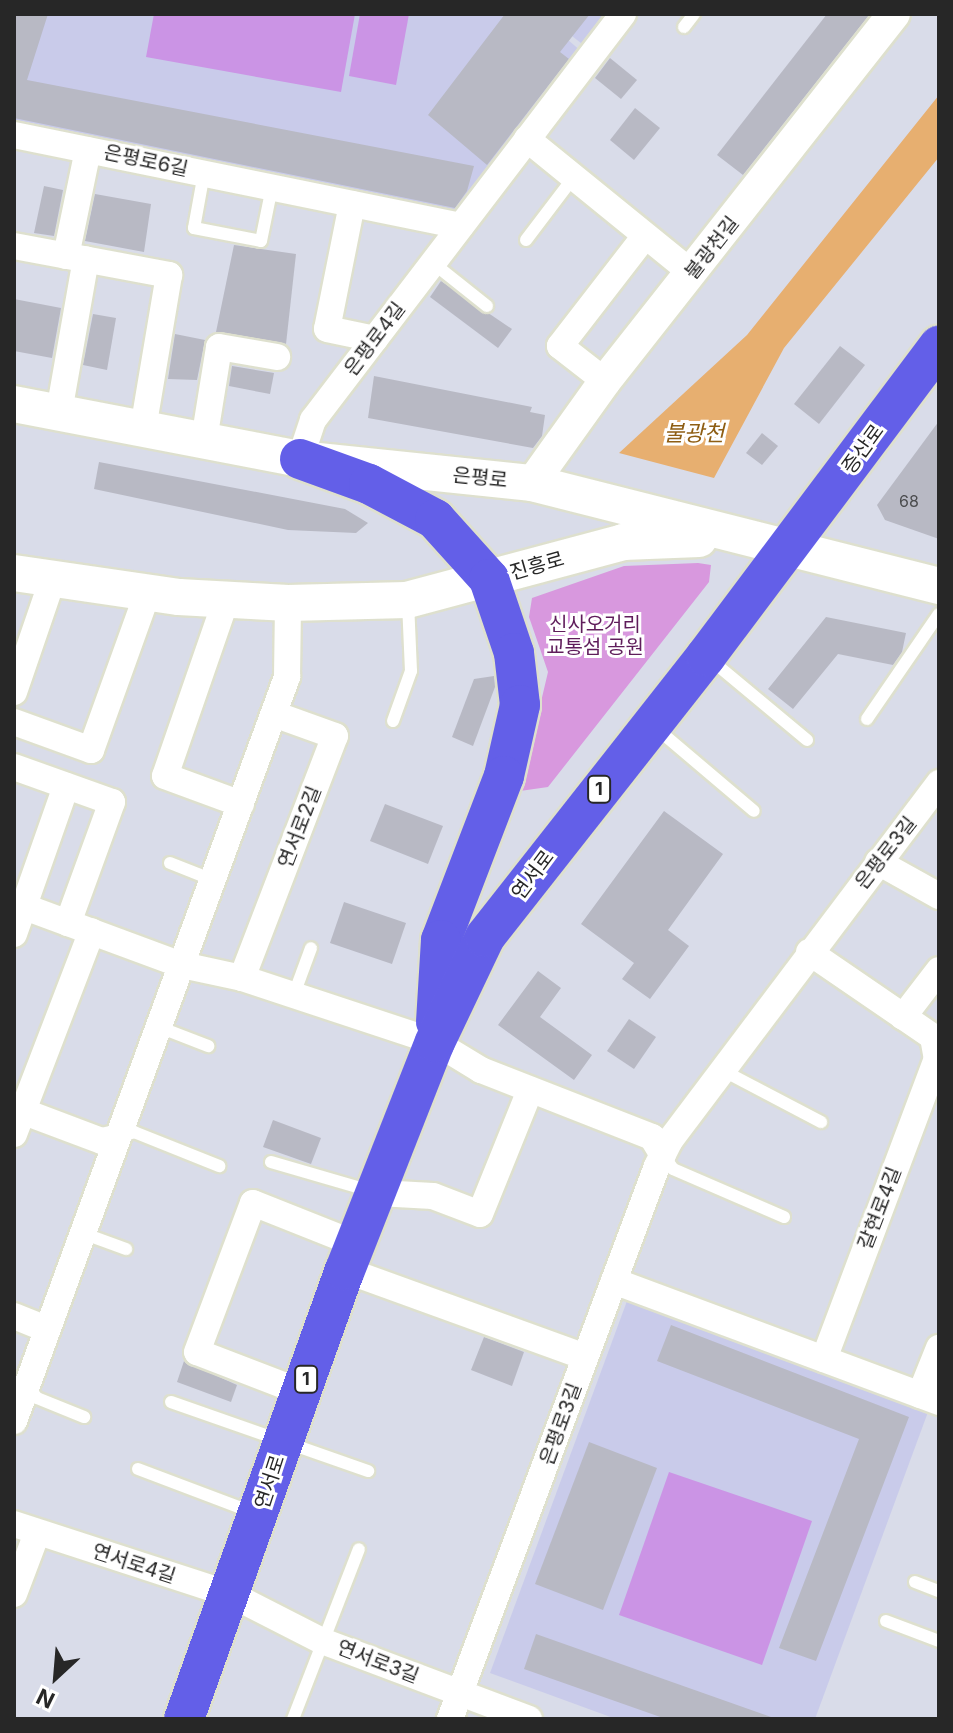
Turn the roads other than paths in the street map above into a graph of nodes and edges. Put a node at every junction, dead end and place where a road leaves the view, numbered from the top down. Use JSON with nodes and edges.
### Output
{"nodes":[{"id":1,"x":623,"y":14,"type":"edge"},
{"id":2,"x":694,"y":14,"type":"edge"},
{"id":3,"x":894,"y":14,"type":"edge"},
{"id":4,"x":684,"y":27,"type":"dead end"},
{"id":5,"x":14,"y":135,"type":"edge"},
{"id":6,"x":527,"y":139,"type":"junction"},
{"id":7,"x":88,"y":150,"type":"junction"},
{"id":8,"x":204,"y":173,"type":"junction"},
{"id":9,"x":573,"y":178,"type":"junction"},
{"id":10,"x":272,"y":187,"type":"junction"},
{"id":11,"x":352,"y":204,"type":"junction"},
{"id":12,"x":461,"y":226,"type":"junction"},
{"id":13,"x":645,"y":236,"type":"junction"},
{"id":14,"x":526,"y":240,"type":"dead end"},
{"id":15,"x":14,"y":246,"type":"edge"},
{"id":16,"x":76,"y":258,"type":"junction"},
{"id":17,"x":433,"y":263,"type":"junction"},
{"id":18,"x":692,"y":273,"type":"junction"},
{"id":19,"x":487,"y":306,"type":"dead end"},
{"id":20,"x":375,"y":339,"type":"junction"},
{"id":21,"x":939,"y":346,"type":"edge"},
{"id":22,"x":277,"y":357,"type":"dead end"},
{"id":23,"x":605,"y":381,"type":"junction"},
{"id":24,"x":14,"y":404,"type":"edge"},
{"id":25,"x":59,"y":412,"type":"junction"},
{"id":26,"x":143,"y":429,"type":"junction"},
{"id":27,"x":204,"y":440,"type":"junction"},
{"id":28,"x":300,"y":459,"type":"junction"},
{"id":29,"x":532,"y":483,"type":"junction"},
{"id":30,"x":786,"y":551,"type":"junction"},
{"id":31,"x":14,"y":573,"type":"edge"},
{"id":32,"x":53,"y":578,"type":"junction"},
{"id":33,"x":489,"y":579,"type":"junction"},
{"id":34,"x":939,"y":586,"type":"edge"},
{"id":35,"x":148,"y":592,"type":"junction"},
{"id":36,"x":226,"y":600,"type":"junction"},
{"id":37,"x":407,"y":600,"type":"junction"},
{"id":38,"x":288,"y":603,"type":"junction"},
{"id":39,"x":939,"y":614,"type":"edge"},
{"id":40,"x":706,"y":656,"type":"junction"},
{"id":41,"x":14,"y":692,"type":"edge"},
{"id":42,"x":274,"y":714,"type":"junction"},
{"id":43,"x":867,"y":719,"type":"dead end"},
{"id":44,"x":393,"y":721,"type":"dead end"},
{"id":45,"x":14,"y":722,"type":"edge"},
{"id":46,"x":649,"y":723,"type":"junction"},
{"id":47,"x":807,"y":740,"type":"dead end"},
{"id":48,"x":14,"y":767,"type":"edge"},
{"id":49,"x":66,"y":786,"type":"junction"},
{"id":50,"x":935,"y":795,"type":"edge"},
{"id":51,"x":241,"y":804,"type":"junction"},
{"id":52,"x":754,"y":811,"type":"dead end"},
{"id":53,"x":878,"y":862,"type":"junction"},
{"id":54,"x":170,"y":863,"type":"dead end"},
{"id":55,"x":213,"y":880,"type":"junction"},
{"id":56,"x":939,"y":896,"type":"edge"},
{"id":57,"x":19,"y":905,"type":"edge"},
{"id":58,"x":80,"y":927,"type":"junction"},
{"id":59,"x":14,"y":934,"type":"edge"},
{"id":60,"x":311,"y":948,"type":"dead end"},
{"id":61,"x":809,"y":952,"type":"junction"},
{"id":62,"x":182,"y":965,"type":"junction"},
{"id":63,"x":939,"y":970,"type":"edge"},
{"id":64,"x":242,"y":978,"type":"junction"},
{"id":65,"x":293,"y":997,"type":"junction"},
{"id":66,"x":903,"y":1017,"type":"junction"},
{"id":67,"x":159,"y":1027,"type":"junction"},
{"id":68,"x":435,"y":1042,"type":"junction"},
{"id":69,"x":208,"y":1046,"type":"dead end"},
{"id":70,"x":938,"y":1064,"type":"edge"},
{"id":71,"x":722,"y":1070,"type":"junction"},
{"id":72,"x":530,"y":1090,"type":"junction"},
{"id":73,"x":18,"y":1118,"type":"edge"},
{"id":74,"x":821,"y":1122,"type":"dead end"},
{"id":75,"x":116,"y":1138,"type":"junction"},
{"id":76,"x":663,"y":1155,"type":"junction"},
{"id":77,"x":271,"y":1162,"type":"dead end"},
{"id":78,"x":219,"y":1166,"type":"dead end"},
{"id":79,"x":378,"y":1193,"type":"junction"},
{"id":80,"x":784,"y":1217,"type":"dead end"},
{"id":81,"x":82,"y":1233,"type":"junction"},
{"id":82,"x":126,"y":1249,"type":"dead end"},
{"id":83,"x":350,"y":1257,"type":"junction"},
{"id":84,"x":614,"y":1281,"type":"junction"},
{"id":85,"x":14,"y":1316,"type":"edge"},
{"id":86,"x":47,"y":1329,"type":"junction"},
{"id":87,"x":939,"y":1348,"type":"edge"},
{"id":88,"x":585,"y":1357,"type":"junction"},
{"id":89,"x":824,"y":1359,"type":"junction"},
{"id":90,"x":20,"y":1383,"type":"edge"},
{"id":91,"x":301,"y":1392,"type":"junction"},
{"id":92,"x":929,"y":1398,"type":"edge"},
{"id":93,"x":171,"y":1402,"type":"dead end"},
{"id":94,"x":84,"y":1417,"type":"dead end"},
{"id":95,"x":14,"y":1421,"type":"edge"},
{"id":96,"x":283,"y":1440,"type":"junction"},
{"id":97,"x":138,"y":1469,"type":"dead end"},
{"id":98,"x":368,"y":1471,"type":"dead end"},
{"id":99,"x":259,"y":1514,"type":"junction"},
{"id":100,"x":25,"y":1528,"type":"edge"},
{"id":101,"x":359,"y":1549,"type":"dead end"},
{"id":102,"x":915,"y":1582,"type":"dead end"},
{"id":103,"x":939,"y":1591,"type":"edge"},
{"id":104,"x":14,"y":1594,"type":"edge"},
{"id":105,"x":232,"y":1595,"type":"junction"},
{"id":106,"x":886,"y":1621,"type":"dead end"},
{"id":107,"x":322,"y":1641,"type":"junction"},
{"id":108,"x":939,"y":1641,"type":"edge"},
{"id":109,"x":460,"y":1694,"type":"junction"},
{"id":110,"x":184,"y":1719,"type":"edge"},
{"id":111,"x":293,"y":1719,"type":"edge"},
{"id":112,"x":450,"y":1719,"type":"edge"},
{"id":113,"x":529,"y":1719,"type":"edge"}],
"edges":[{"from":1,"to":6,"type":"street","name":"은평로4길"},
{"from":2,"to":4,"type":"lane"},
{"from":3,"to":18,"type":"street","name":"불광천길"},
{"from":5,"to":7,"type":"street","name":"은평로6길"},
{"from":6,"to":9,"type":"street"},
{"from":6,"to":12,"type":"street","name":"은평로4길"},
{"from":7,"to":8,"type":"street","name":"은평로6길"},
{"from":7,"to":16,"type":"street","name":"은평로6길"},
{"from":8,"to":10,"type":"street"},
{"from":8,"to":10,"type":"lane"},
{"from":9,"to":13,"type":"street"},
{"from":9,"to":14,"type":"lane"},
{"from":10,"to":11,"type":"street"},
{"from":11,"to":12,"type":"street"},
{"from":11,"to":20,"type":"street"},
{"from":12,"to":17,"type":"street","name":"은평로4길"},
{"from":13,"to":18,"type":"street"},
{"from":13,"to":23,"type":"street"},
{"from":15,"to":16,"type":"street"},
{"from":16,"to":25,"type":"street","name":"은평로6길"},
{"from":16,"to":26,"type":"street"},
{"from":17,"to":19,"type":"lane"},
{"from":17,"to":20,"type":"street","name":"은평로4길"},
{"from":18,"to":23,"type":"street","name":"불광천길"},
{"from":20,"to":28,"type":"street","name":"은평로4길"},
{"from":21,"to":30,"type":"main road","name":"증산로","number":"1"},
{"from":22,"to":27,"type":"street"},
{"from":23,"to":29,"type":"street","name":"불광천길"},
{"from":24,"to":25,"type":"main road","name":"은평로"},
{"from":25,"to":26,"type":"main road","name":"은평로"},
{"from":26,"to":27,"type":"main road","name":"은평로"},
{"from":27,"to":28,"type":"main road","name":"은평로"},
{"from":28,"to":29,"type":"main road","name":"은평로"},
{"from":28,"to":33,"type":"main road"},
{"from":29,"to":30,"type":"main road","name":"은평로"},
{"from":30,"to":33,"type":"main road","name":"진흥로"},
{"from":30,"to":34,"type":"main road","name":"은평로"},
{"from":30,"to":40,"type":"main road","name":"연서로","number":"1"},
{"from":31,"to":32,"type":"main road","name":"진흥로"},
{"from":32,"to":35,"type":"main road","name":"진흥로"},
{"from":32,"to":41,"type":"street"},
{"from":33,"to":37,"type":"main road","name":"진흥로"},
{"from":33,"to":68,"type":"main road"},
{"from":35,"to":36,"type":"main road","name":"진흥로"},
{"from":35,"to":45,"type":"street"},
{"from":36,"to":38,"type":"main road","name":"진흥로"},
{"from":36,"to":51,"type":"street"},
{"from":37,"to":38,"type":"main road","name":"진흥로"},
{"from":37,"to":44,"type":"lane"},
{"from":38,"to":42,"type":"street"},
{"from":39,"to":43,"type":"lane"},
{"from":40,"to":46,"type":"main road","name":"연서로","number":"1"},
{"from":40,"to":47,"type":"lane"},
{"from":42,"to":51,"type":"street"},
{"from":42,"to":64,"type":"street","name":"연서로2길"},
{"from":46,"to":52,"type":"lane"},
{"from":46,"to":68,"type":"main road","name":"연서로","number":"1"},
{"from":48,"to":49,"type":"street"},
{"from":49,"to":57,"type":"street"},
{"from":49,"to":58,"type":"street"},
{"from":50,"to":53,"type":"street","name":"은평로3길"},
{"from":51,"to":55,"type":"street"},
{"from":53,"to":56,"type":"street"},
{"from":53,"to":61,"type":"street","name":"은평로3길"},
{"from":54,"to":55,"type":"lane"},
{"from":55,"to":62,"type":"street"},
{"from":57,"to":58,"type":"street"},
{"from":57,"to":59,"type":"street"},
{"from":58,"to":62,"type":"street"},
{"from":58,"to":73,"type":"street"},
{"from":60,"to":65,"type":"lane"},
{"from":61,"to":66,"type":"street","name":"갈현로4길"},
{"from":61,"to":71,"type":"street","name":"은평로3길"},
{"from":62,"to":64,"type":"street"},
{"from":62,"to":67,"type":"street"},
{"from":63,"to":66,"type":"street"},
{"from":64,"to":65,"type":"street"},
{"from":65,"to":68,"type":"street"},
{"from":66,"to":70,"type":"street","name":"갈현로4길"},
{"from":67,"to":69,"type":"lane"},
{"from":67,"to":75,"type":"street"},
{"from":68,"to":72,"type":"street"},
{"from":68,"to":79,"type":"main road","name":"연서로","number":"1"},
{"from":70,"to":89,"type":"street","name":"갈현로4길"},
{"from":71,"to":74,"type":"lane"},
{"from":71,"to":76,"type":"street","name":"은평로3길"},
{"from":72,"to":76,"type":"street"},
{"from":72,"to":79,"type":"street"},
{"from":73,"to":75,"type":"street"},
{"from":75,"to":78,"type":"lane"},
{"from":75,"to":81,"type":"street"},
{"from":76,"to":80,"type":"lane"},
{"from":76,"to":84,"type":"street","name":"은평로3길"},
{"from":77,"to":79,"type":"lane"},
{"from":79,"to":83,"type":"main road","name":"연서로","number":"1"},
{"from":81,"to":82,"type":"lane"},
{"from":81,"to":86,"type":"street"},
{"from":83,"to":88,"type":"street"},
{"from":83,"to":91,"type":"main road","name":"연서로","number":"1"},
{"from":83,"to":91,"type":"street"},
{"from":84,"to":88,"type":"street","name":"은평로3길"},
{"from":84,"to":89,"type":"street"},
{"from":85,"to":86,"type":"street"},
{"from":86,"to":90,"type":"street"},
{"from":87,"to":92,"type":"street"},
{"from":88,"to":109,"type":"street","name":"은평로3길"},
{"from":89,"to":92,"type":"street"},
{"from":90,"to":94,"type":"lane"},
{"from":90,"to":95,"type":"street"},
{"from":91,"to":96,"type":"main road","name":"연서로","number":"1"},
{"from":93,"to":96,"type":"lane"},
{"from":96,"to":98,"type":"lane"},
{"from":96,"to":99,"type":"main road","name":"연서로","number":"1"},
{"from":97,"to":99,"type":"lane"},
{"from":99,"to":105,"type":"main road","name":"연서로","number":"1"},
{"from":100,"to":104,"type":"street","name":"연서로4길"},
{"from":100,"to":105,"type":"street","name":"연서로4길"},
{"from":101,"to":107,"type":"lane"},
{"from":102,"to":103,"type":"lane"},
{"from":105,"to":107,"type":"street","name":"연서로3길"},
{"from":105,"to":110,"type":"main road","name":"연서로","number":"1"},
{"from":106,"to":108,"type":"lane"},
{"from":107,"to":109,"type":"street","name":"연서로3길"},
{"from":107,"to":111,"type":"lane"},
{"from":109,"to":112,"type":"street","name":"은평로3길"},
{"from":109,"to":113,"type":"street","name":"연서로3길"}]}
